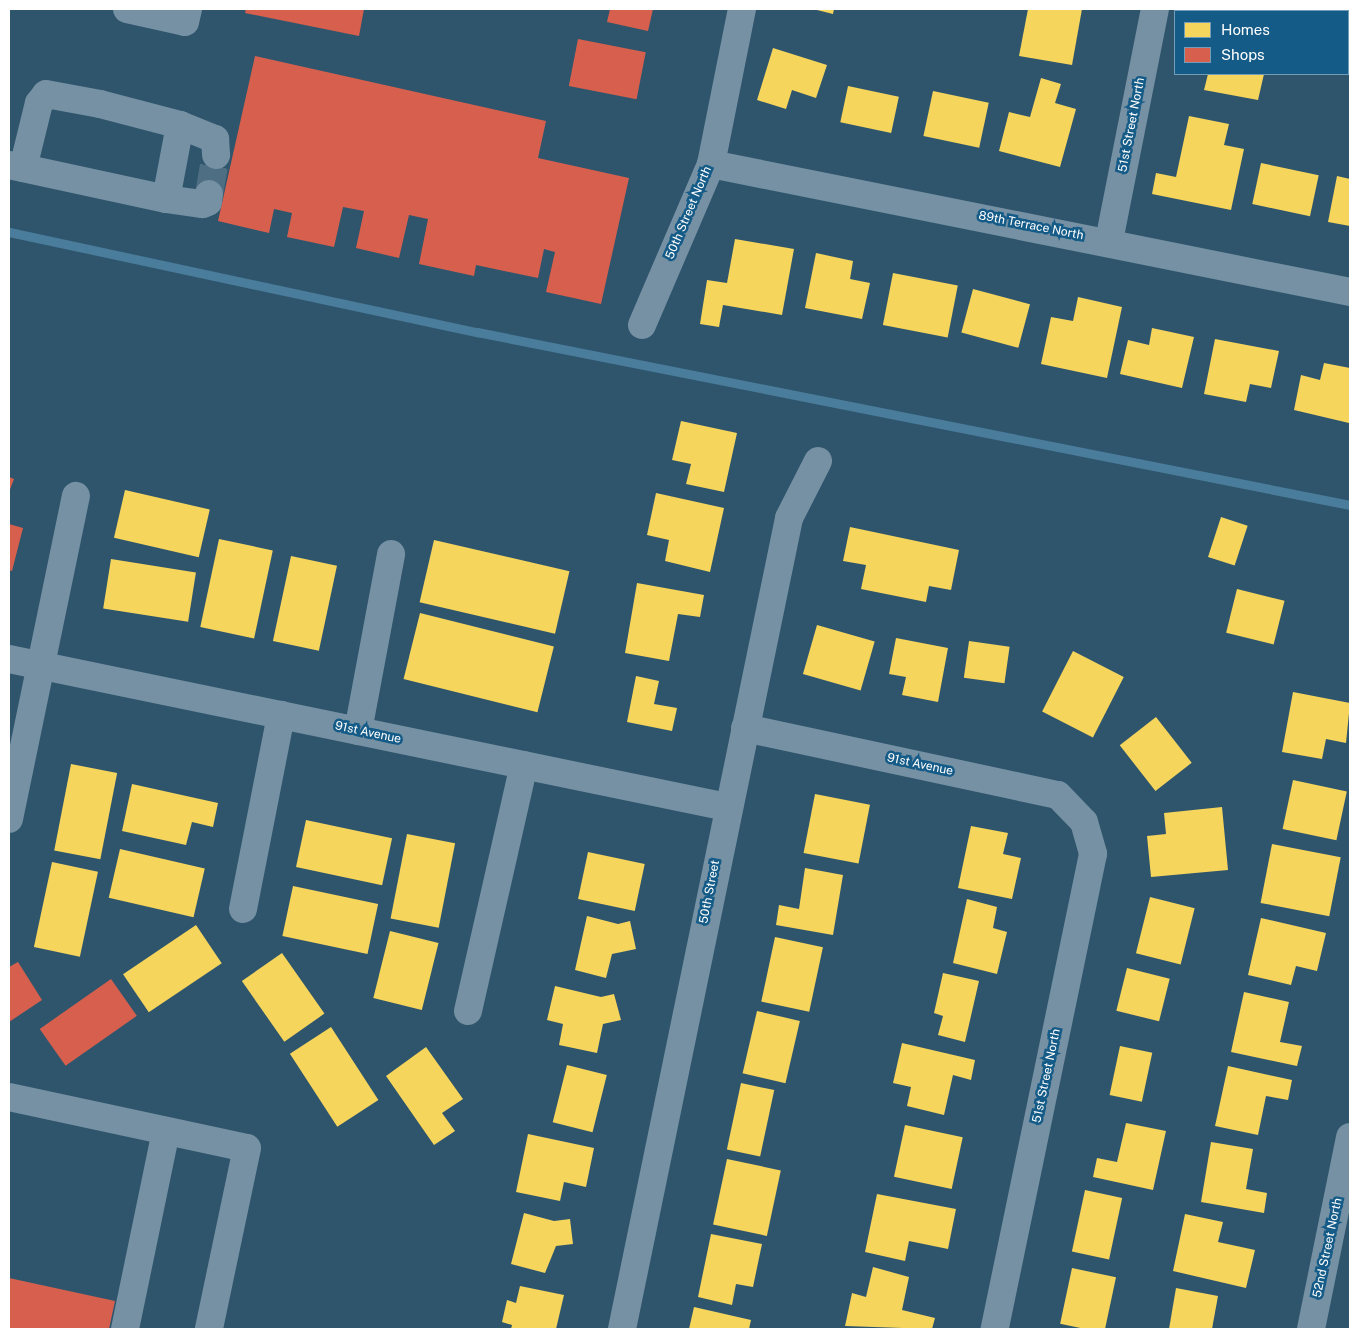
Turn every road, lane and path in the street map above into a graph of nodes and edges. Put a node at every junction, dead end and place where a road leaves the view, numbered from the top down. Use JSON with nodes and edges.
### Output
{"nodes":[{"id":1,"x":127,"y":9,"type":"edge"},
{"id":2,"x":188,"y":9,"type":"edge"},
{"id":3,"x":742,"y":9,"type":"edge"},
{"id":4,"x":1155,"y":9,"type":"edge"},
{"id":5,"x":180,"y":125,"type":"junction"},
{"id":6,"x":216,"y":154,"type":"tunnel mouth"},
{"id":7,"x":711,"y":164,"type":"junction"},
{"id":8,"x":16,"y":167,"type":"edge"},
{"id":9,"x":209,"y":194,"type":"dead end"},
{"id":10,"x":166,"y":199,"type":"junction"},
{"id":11,"x":1109,"y":241,"type":"junction"},
{"id":12,"x":1350,"y":292,"type":"edge"},
{"id":13,"x":642,"y":325,"type":"dead end"},
{"id":14,"x":818,"y":461,"type":"dead end"},
{"id":15,"x":76,"y":496,"type":"dead end"},
{"id":16,"x":391,"y":554,"type":"dead end"},
{"id":17,"x":9,"y":659,"type":"edge"},
{"id":18,"x":41,"y":666,"type":"junction"},
{"id":19,"x":281,"y":715,"type":"junction"},
{"id":20,"x":745,"y":728,"type":"junction"},
{"id":21,"x":358,"y":731,"type":"junction"},
{"id":22,"x":524,"y":765,"type":"junction"},
{"id":23,"x":727,"y":807,"type":"junction"},
{"id":24,"x":9,"y":819,"type":"edge"},
{"id":25,"x":1084,"y":822,"type":"joint"},
{"id":26,"x":243,"y":909,"type":"dead end"},
{"id":27,"x":468,"y":1010,"type":"dead end"},
{"id":28,"x":9,"y":1098,"type":"edge"},
{"id":29,"x":166,"y":1131,"type":"junction"},
{"id":30,"x":1350,"y":1137,"type":"edge"},
{"id":31,"x":125,"y":1329,"type":"edge"},
{"id":32,"x":209,"y":1329,"type":"edge"},
{"id":33,"x":622,"y":1329,"type":"edge"},
{"id":34,"x":995,"y":1329,"type":"edge"},
{"id":35,"x":1311,"y":1329,"type":"edge"}],
"edges":[{"from":1,"to":2,"type":"street"},
{"from":3,"to":7,"type":"street","name":"50th Street North"},
{"from":4,"to":11,"type":"street","name":"51st Street North"},
{"from":5,"to":6,"type":"street"},
{"from":5,"to":8,"type":"street"},
{"from":5,"to":10,"type":"street"},
{"from":7,"to":11,"type":"street","name":"89th Terrace North"},
{"from":7,"to":13,"type":"street","name":"50th Street North"},
{"from":8,"to":10,"type":"street"},
{"from":9,"to":10,"type":"street"},
{"from":11,"to":12,"type":"street","name":"89th Terrace North"},
{"from":14,"to":20,"type":"street","name":"50th Street"},
{"from":15,"to":18,"type":"street"},
{"from":16,"to":21,"type":"street"},
{"from":17,"to":18,"type":"street","name":"91st Avenue"},
{"from":18,"to":19,"type":"street","name":"91st Avenue"},
{"from":18,"to":24,"type":"street"},
{"from":19,"to":21,"type":"street","name":"91st Avenue"},
{"from":19,"to":26,"type":"street"},
{"from":20,"to":23,"type":"street","name":"50th Street"},
{"from":20,"to":25,"type":"street","name":"91st Avenue"},
{"from":21,"to":22,"type":"street","name":"91st Avenue"},
{"from":22,"to":23,"type":"street","name":"91st Avenue"},
{"from":22,"to":27,"type":"street"},
{"from":23,"to":33,"type":"street","name":"50th Street"},
{"from":25,"to":34,"type":"street","name":"51st Street North"},
{"from":28,"to":29,"type":"street"},
{"from":29,"to":31,"type":"street"},
{"from":29,"to":32,"type":"street"},
{"from":30,"to":35,"type":"street","name":"52nd Street North"}]}
